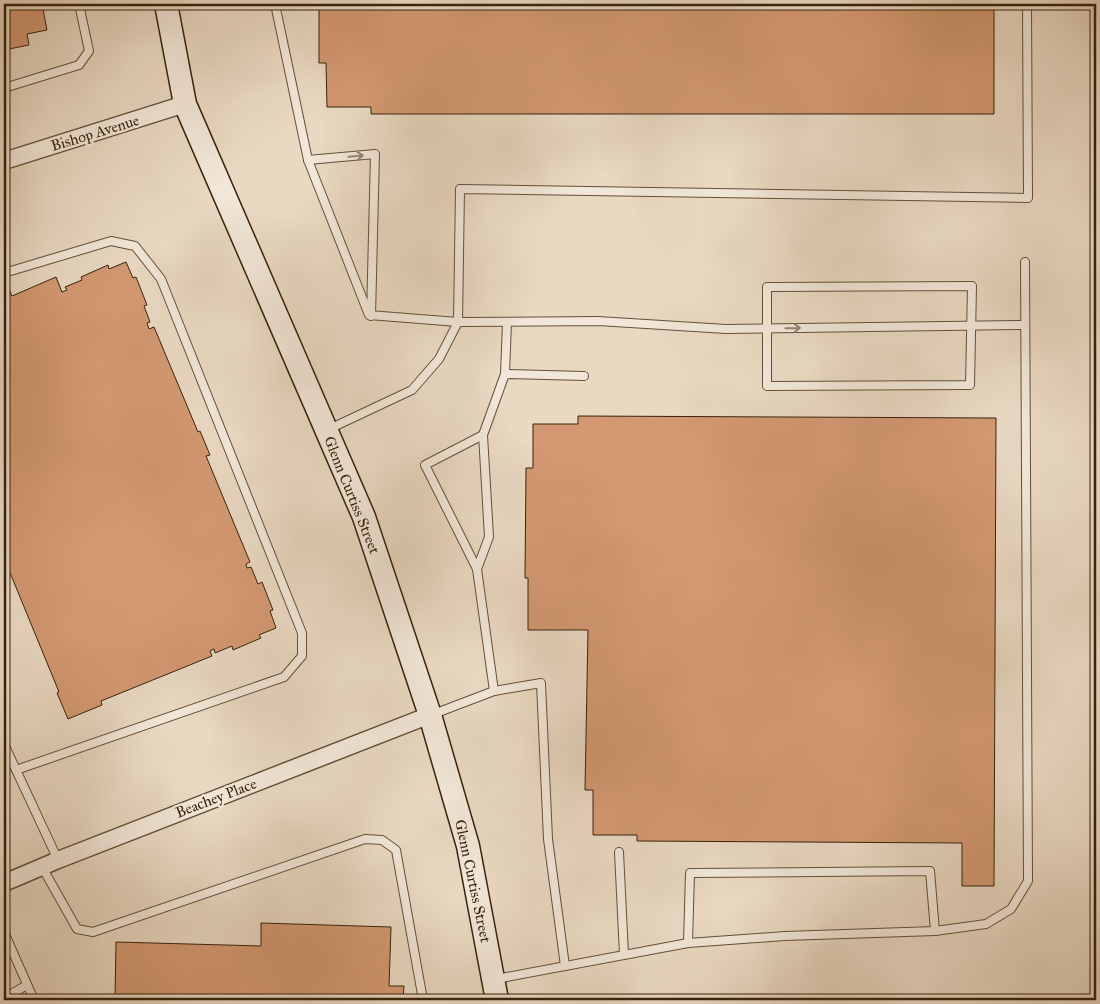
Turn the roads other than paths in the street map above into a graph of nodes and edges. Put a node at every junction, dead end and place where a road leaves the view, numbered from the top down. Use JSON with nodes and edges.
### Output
{"nodes":[{"id":1,"x":79,"y":4,"type":"edge"},
{"id":2,"x":166,"y":4,"type":"edge"},
{"id":3,"x":275,"y":4,"type":"edge"},
{"id":4,"x":1027,"y":4,"type":"edge"},
{"id":5,"x":4,"y":88,"type":"edge"},
{"id":6,"x":185,"y":104,"type":"junction"},
{"id":7,"x":308,"y":160,"type":"junction"},
{"id":8,"x":4,"y":161,"type":"edge"},
{"id":9,"x":1025,"y":262,"type":"dead end"},
{"id":10,"x":4,"y":274,"type":"edge"},
{"id":11,"x":371,"y":316,"type":"junction"},
{"id":12,"x":458,"y":322,"type":"junction"},
{"id":13,"x":507,"y":322,"type":"junction"},
{"id":14,"x":1024,"y":325,"type":"junction"},
{"id":15,"x":971,"y":326,"type":"junction"},
{"id":16,"x":767,"y":328,"type":"junction"},
{"id":17,"x":504,"y":374,"type":"junction"},
{"id":18,"x":584,"y":376,"type":"dead end"},
{"id":19,"x":326,"y":430,"type":"junction"},
{"id":20,"x":482,"y":435,"type":"junction"},
{"id":21,"x":477,"y":568,"type":"junction"},
{"id":22,"x":494,"y":691,"type":"junction"},
{"id":23,"x":430,"y":716,"type":"junction"},
{"id":24,"x":4,"y":744,"type":"edge"},
{"id":25,"x":16,"y":770,"type":"junction"},
{"id":26,"x":619,"y":852,"type":"dead end"},
{"id":27,"x":58,"y":860,"type":"junction"},
{"id":28,"x":42,"y":867,"type":"junction"},
{"id":29,"x":4,"y":883,"type":"edge"},
{"id":30,"x":935,"y":931,"type":"junction"},
{"id":31,"x":4,"y":932,"type":"edge"},
{"id":32,"x":688,"y":944,"type":"junction"},
{"id":33,"x":624,"y":955,"type":"junction"},
{"id":34,"x":565,"y":966,"type":"junction"},
{"id":35,"x":28,"y":985,"type":"junction"},
{"id":36,"x":496,"y":990,"type":"edge"},
{"id":37,"x":4,"y":998,"type":"edge"},
{"id":38,"x":34,"y":1000,"type":"edge"},
{"id":39,"x":424,"y":1000,"type":"edge"}],
"edges":[{"from":1,"to":5,"type":"lane"},
{"from":2,"to":6,"type":"street","name":"Glenn Curtiss Street"},
{"from":3,"to":7,"type":"lane"},
{"from":4,"to":12,"type":"lane"},
{"from":6,"to":8,"type":"street","name":"Bishop Avenue"},
{"from":6,"to":19,"type":"street","name":"Glenn Curtiss Street"},
{"from":7,"to":11,"type":"lane"},
{"from":7,"to":11,"type":"lane","one_way":true},
{"from":9,"to":14,"type":"lane"},
{"from":10,"to":25,"type":"lane"},
{"from":11,"to":12,"type":"lane"},
{"from":12,"to":13,"type":"lane"},
{"from":12,"to":19,"type":"lane"},
{"from":13,"to":16,"type":"lane"},
{"from":13,"to":17,"type":"lane"},
{"from":14,"to":15,"type":"lane"},
{"from":14,"to":30,"type":"lane"},
{"from":16,"to":15,"type":"lane","one_way":true},
{"from":15,"to":16,"type":"lane"},
{"from":15,"to":16,"type":"lane"},
{"from":17,"to":18,"type":"lane"},
{"from":17,"to":20,"type":"lane"},
{"from":19,"to":23,"type":"street","name":"Glenn Curtiss Street"},
{"from":20,"to":21,"type":"lane"},
{"from":20,"to":21,"type":"lane"},
{"from":21,"to":22,"type":"lane"},
{"from":22,"to":23,"type":"lane"},
{"from":22,"to":34,"type":"lane"},
{"from":23,"to":27,"type":"street","name":"Beachey Place"},
{"from":23,"to":36,"type":"street","name":"Glenn Curtiss Street"},
{"from":24,"to":25,"type":"lane"},
{"from":25,"to":27,"type":"lane"},
{"from":26,"to":33,"type":"lane"},
{"from":27,"to":28,"type":"street","name":"Beachey Place"},
{"from":28,"to":29,"type":"street","name":"Beachey Place"},
{"from":28,"to":39,"type":"lane"},
{"from":30,"to":32,"type":"lane"},
{"from":30,"to":32,"type":"lane"},
{"from":31,"to":35,"type":"lane"},
{"from":32,"to":33,"type":"lane"},
{"from":33,"to":34,"type":"lane"},
{"from":34,"to":36,"type":"lane"},
{"from":35,"to":37,"type":"lane"},
{"from":35,"to":38,"type":"lane"}]}
